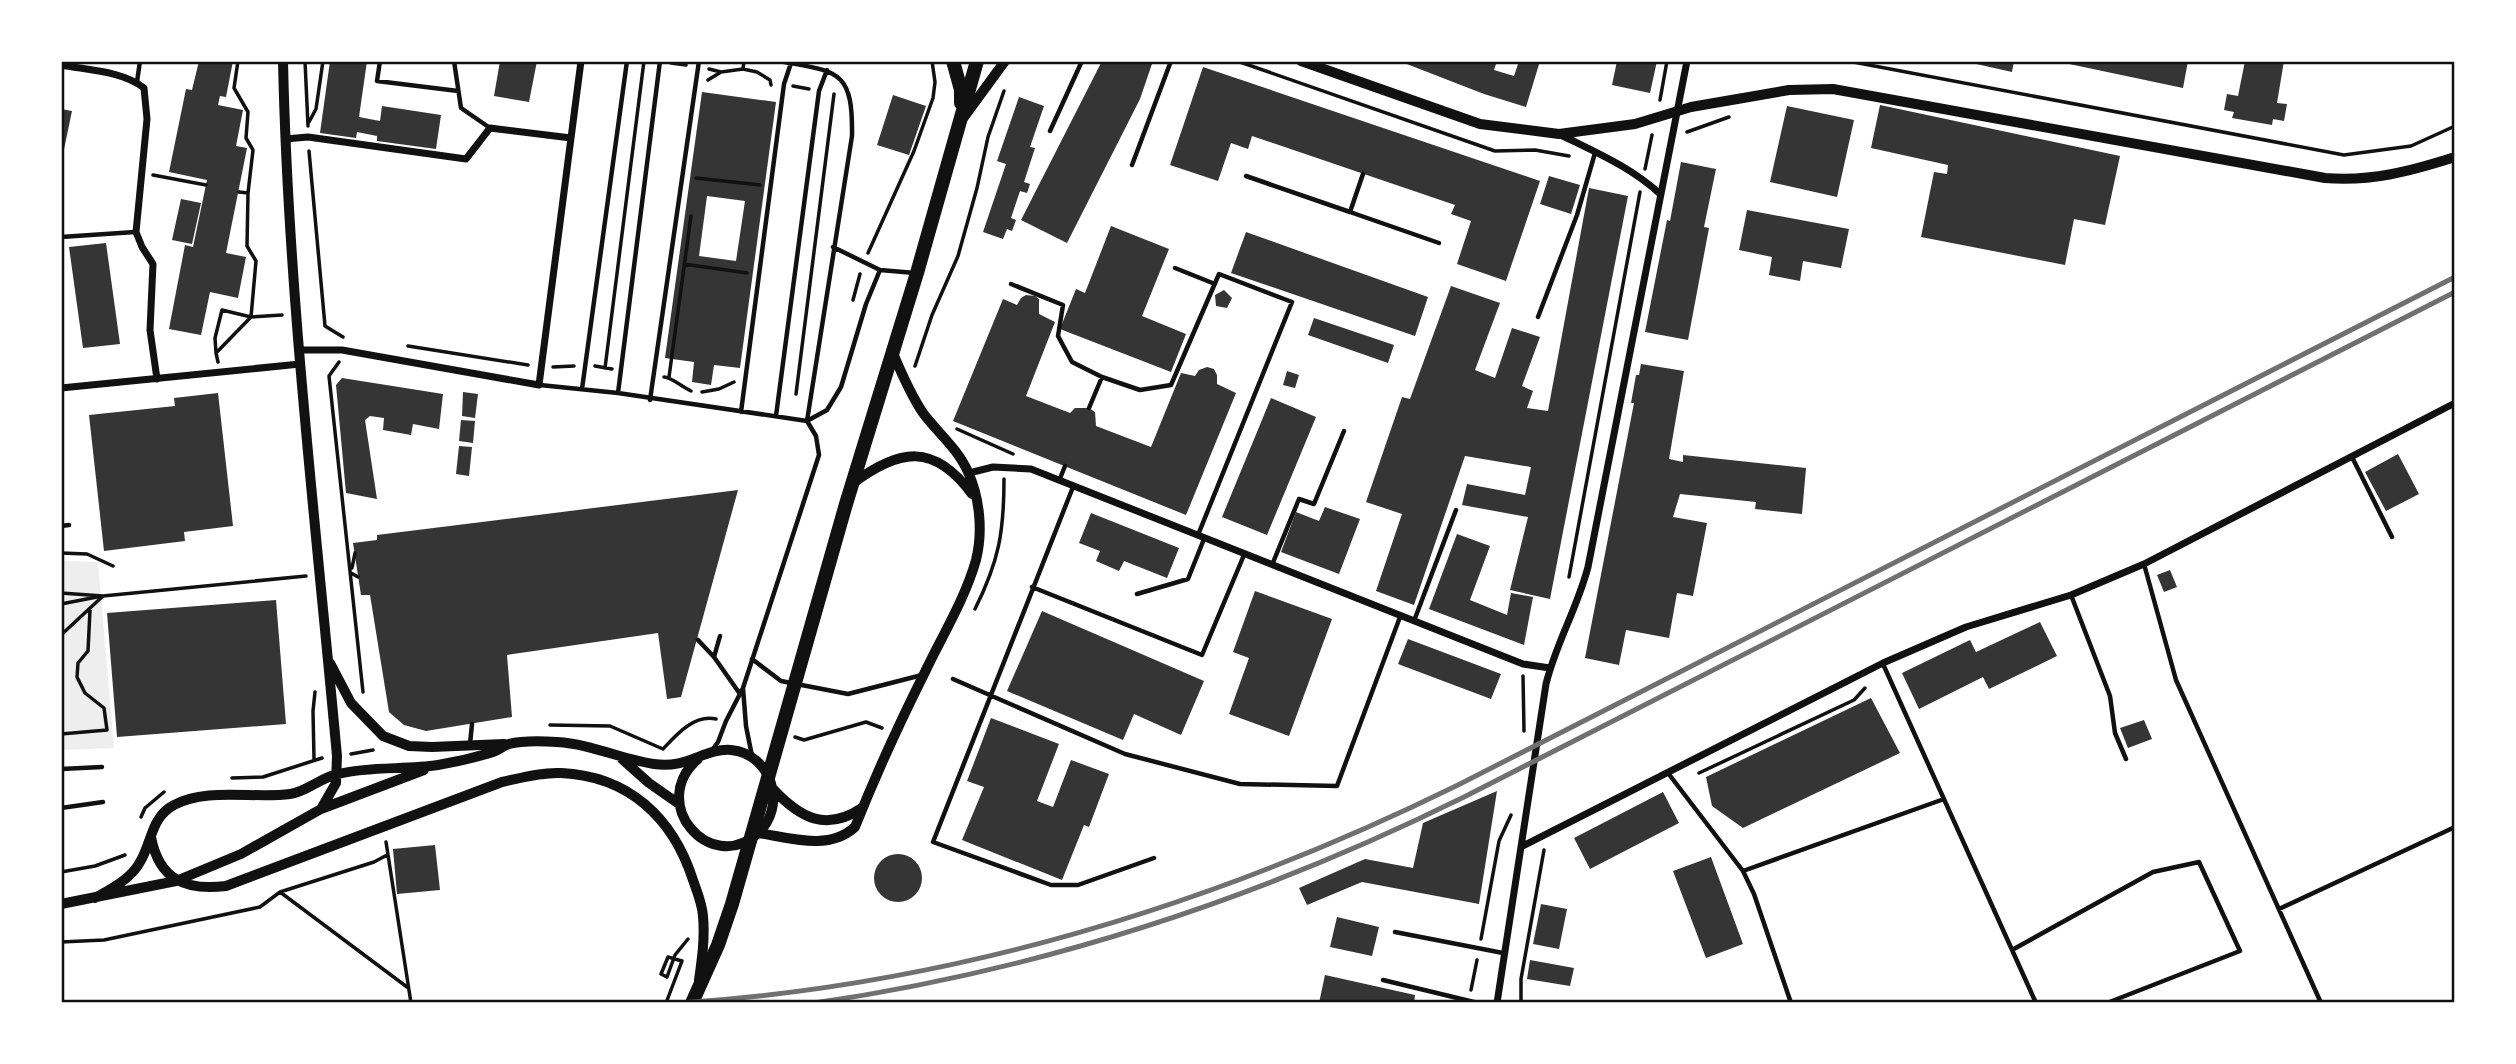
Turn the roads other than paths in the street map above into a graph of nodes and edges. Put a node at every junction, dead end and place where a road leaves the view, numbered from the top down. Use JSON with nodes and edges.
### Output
{"nodes":[{"id":1,"x":97,"y":61,"type":"edge"},
{"id":2,"x":140,"y":61,"type":"edge"},
{"id":3,"x":283,"y":61,"type":"edge"},
{"id":4,"x":380,"y":61,"type":"edge"},
{"id":5,"x":454,"y":61,"type":"edge"},
{"id":6,"x":581,"y":61,"type":"edge"},
{"id":7,"x":627,"y":61,"type":"edge"},
{"id":8,"x":660,"y":61,"type":"edge"},
{"id":9,"x":699,"y":61,"type":"edge"},
{"id":10,"x":779,"y":61,"type":"edge"},
{"id":11,"x":953,"y":61,"type":"edge"},
{"id":12,"x":977,"y":61,"type":"edge"},
{"id":13,"x":1005,"y":61,"type":"edge"},
{"id":14,"x":1082,"y":61,"type":"edge"},
{"id":15,"x":1171,"y":61,"type":"edge"},
{"id":16,"x":1301,"y":61,"type":"edge"},
{"id":17,"x":1687,"y":61,"type":"edge"},
{"id":18,"x":791,"y":64,"type":"junction"},
{"id":19,"x":61,"y":65,"type":"edge"},
{"id":20,"x":827,"y":70,"type":"junction"},
{"id":21,"x":95,"y":72,"type":"junction"},
{"id":22,"x":137,"y":82,"type":"junction"},
{"id":23,"x":458,"y":91,"type":"junction"},
{"id":24,"x":1678,"y":111,"type":"junction"},
{"id":25,"x":961,"y":122,"type":"junction"},
{"id":26,"x":490,"y":128,"type":"junction"},
{"id":27,"x":1050,"y":131,"type":"dead end"},
{"id":28,"x":1559,"y":134,"type":"junction"},
{"id":29,"x":570,"y":138,"type":"junction"},
{"id":30,"x":285,"y":139,"type":"junction"},
{"id":31,"x":1595,"y":152,"type":"junction"},
{"id":32,"x":2455,"y":157,"type":"edge"},
{"id":33,"x":1132,"y":165,"type":"dead end"},
{"id":34,"x":1363,"y":174,"type":"dead end"},
{"id":35,"x":1246,"y":176,"type":"dead end"},
{"id":36,"x":1660,"y":194,"type":"junction"},
{"id":37,"x":1350,"y":212,"type":"junction"},
{"id":38,"x":136,"y":232,"type":"junction"},
{"id":39,"x":61,"y":237,"type":"edge"},
{"id":40,"x":1439,"y":243,"type":"dead end"},
{"id":41,"x":833,"y":247,"type":"junction"},
{"id":42,"x":1175,"y":268,"type":"dead end"},
{"id":43,"x":880,"y":270,"type":"junction"},
{"id":44,"x":917,"y":273,"type":"junction"},
{"id":45,"x":1011,"y":284,"type":"dead end"},
{"id":46,"x":1215,"y":284,"type":"junction"},
{"id":47,"x":1538,"y":317,"type":"dead end"},
{"id":48,"x":299,"y":350,"type":"junction"},
{"id":49,"x":892,"y":351,"type":"junction"},
{"id":50,"x":300,"y":364,"type":"junction"},
{"id":51,"x":1102,"y":377,"type":"junction"},
{"id":52,"x":157,"y":379,"type":"junction"},
{"id":53,"x":539,"y":385,"type":"junction"},
{"id":54,"x":61,"y":388,"type":"edge"},
{"id":55,"x":582,"y":389,"type":"junction"},
{"id":56,"x":618,"y":393,"type":"junction"},
{"id":57,"x":650,"y":400,"type":"junction"},
{"id":58,"x":2455,"y":403,"type":"edge"},
{"id":59,"x":1089,"y":408,"type":"dead end"},
{"id":60,"x":741,"y":412,"type":"junction"},
{"id":61,"x":776,"y":416,"type":"junction"},
{"id":62,"x":807,"y":421,"type":"junction"},
{"id":63,"x":1344,"y":431,"type":"dead end"},
{"id":64,"x":2352,"y":456,"type":"junction"},
{"id":65,"x":1065,"y":466,"type":"dead end"},
{"id":66,"x":969,"y":473,"type":"junction"},
{"id":67,"x":1059,"y":481,"type":"junction"},
{"id":68,"x":852,"y":484,"type":"junction"},
{"id":69,"x":1073,"y":487,"type":"junction"},
{"id":70,"x":976,"y":499,"type":"junction"},
{"id":71,"x":1456,"y":510,"type":"dead end"},
{"id":72,"x":69,"y":525,"type":"dead end"},
{"id":73,"x":61,"y":526,"type":"edge"},
{"id":74,"x":2392,"y":537,"type":"dead end"},
{"id":75,"x":1201,"y":538,"type":"junction"},
{"id":76,"x":1244,"y":555,"type":"junction"},
{"id":77,"x":2144,"y":564,"type":"junction"},
{"id":78,"x":1272,"y":566,"type":"junction"},
{"id":79,"x":1032,"y":587,"type":"junction"},
{"id":80,"x":1137,"y":594,"type":"dead end"},
{"id":81,"x":2071,"y":595,"type":"junction"},
{"id":82,"x":1400,"y":617,"type":"junction"},
{"id":83,"x":1414,"y":622,"type":"junction"},
{"id":84,"x":720,"y":636,"type":"dead end"},
{"id":85,"x":698,"y":640,"type":"dead end"},
{"id":86,"x":327,"y":657,"type":"junction"},
{"id":87,"x":714,"y":657,"type":"junction"},
{"id":88,"x":752,"y":659,"type":"junction"},
{"id":89,"x":1883,"y":663,"type":"junction"},
{"id":90,"x":1550,"y":668,"type":"junction"},
{"id":91,"x":923,"y":675,"type":"junction"},
{"id":92,"x":953,"y":680,"type":"dead end"},
{"id":93,"x":743,"y":688,"type":"junction"},
{"id":94,"x":740,"y":694,"type":"junction"},
{"id":95,"x":990,"y":694,"type":"junction"},
{"id":96,"x":472,"y":724,"type":"dead end"},
{"id":97,"x":510,"y":744,"type":"junction"},
{"id":98,"x":470,"y":745,"type":"junction"},
{"id":99,"x":710,"y":753,"type":"junction"},
{"id":100,"x":620,"y":757,"type":"junction"},
{"id":101,"x":752,"y":757,"type":"junction"},
{"id":102,"x":698,"y":759,"type":"junction"},
{"id":103,"x":2126,"y":759,"type":"dead end"},
{"id":104,"x":437,"y":765,"type":"junction"},
{"id":105,"x":102,"y":767,"type":"dead end"},
{"id":106,"x":61,"y":769,"type":"edge"},
{"id":107,"x":1668,"y":772,"type":"junction"},
{"id":108,"x":337,"y":774,"type":"junction"},
{"id":109,"x":773,"y":789,"type":"junction"},
{"id":110,"x":1944,"y":799,"type":"junction"},
{"id":111,"x":103,"y":803,"type":"dead end"},
{"id":112,"x":679,"y":804,"type":"junction"},
{"id":113,"x":863,"y":807,"type":"junction"},
{"id":114,"x":61,"y":808,"type":"edge"},
{"id":115,"x":321,"y":809,"type":"junction"},
{"id":116,"x":2455,"y":827,"type":"edge"},
{"id":117,"x":758,"y":833,"type":"junction"},
{"id":118,"x":150,"y":835,"type":"junction"},
{"id":119,"x":1523,"y":846,"type":"junction"},
{"id":120,"x":1154,"y":859,"type":"dead end"},
{"id":121,"x":1742,"y":871,"type":"junction"},
{"id":122,"x":176,"y":881,"type":"junction"},
{"id":123,"x":95,"y":898,"type":"junction"},
{"id":124,"x":61,"y":904,"type":"edge"},
{"id":125,"x":2279,"y":909,"type":"junction"},
{"id":126,"x":1395,"y":932,"type":"dead end"},
{"id":127,"x":2012,"y":950,"type":"junction"},
{"id":128,"x":1503,"y":953,"type":"junction"},
{"id":129,"x":1383,"y":980,"type":"dead end"},
{"id":130,"x":695,"y":996,"type":"edge"},
{"id":131,"x":1469,"y":1001,"type":"edge"},
{"id":132,"x":1478,"y":1003,"type":"edge"},
{"id":133,"x":1497,"y":1003,"type":"edge"},
{"id":134,"x":1791,"y":1003,"type":"edge"},
{"id":135,"x":2036,"y":1003,"type":"edge"},
{"id":136,"x":2107,"y":1003,"type":"edge"},
{"id":137,"x":2321,"y":1003,"type":"edge"}],
"edges":[{"from":1,"to":21,"type":"lane"},
{"from":2,"to":22,"type":"lane"},
{"from":3,"to":30,"type":"street"},
{"from":4,"to":23,"type":"lane"},
{"from":5,"to":23,"type":"lane"},
{"from":6,"to":29,"type":"street"},
{"from":7,"to":55,"type":"lane"},
{"from":8,"to":56,"type":"lane"},
{"from":9,"to":57,"type":"lane"},
{"from":10,"to":18,"type":"lane"},
{"from":11,"to":25,"type":"main road"},
{"from":12,"to":25,"type":"main road"},
{"from":13,"to":25,"type":"street"},
{"from":14,"to":27,"type":"lane"},
{"from":15,"to":33,"type":"lane"},
{"from":16,"to":28,"type":"street"},
{"from":17,"to":24,"type":"street"},
{"from":18,"to":20,"type":"lane"},
{"from":18,"to":60,"type":"lane"},
{"from":19,"to":21,"type":"street"},
{"from":20,"to":41,"type":"lane"},
{"from":20,"to":61,"type":"lane"},
{"from":21,"to":22,"type":"street"},
{"from":22,"to":38,"type":"street"},
{"from":23,"to":26,"type":"lane"},
{"from":24,"to":28,"type":"street"},
{"from":24,"to":32,"type":"street"},
{"from":24,"to":36,"type":"street"},
{"from":25,"to":44,"type":"main road"},
{"from":26,"to":29,"type":"street"},
{"from":26,"to":30,"type":"street"},
{"from":28,"to":31,"type":"street"},
{"from":29,"to":53,"type":"street"},
{"from":30,"to":48,"type":"street"},
{"from":31,"to":36,"type":"street"},
{"from":31,"to":47,"type":"lane"},
{"from":34,"to":37,"type":"lane"},
{"from":35,"to":37,"type":"lane"},
{"from":36,"to":90,"type":"street"},
{"from":37,"to":40,"type":"lane"},
{"from":38,"to":39,"type":"lane"},
{"from":38,"to":52,"type":"street"},
{"from":41,"to":43,"type":"lane"},
{"from":41,"to":62,"type":"lane"},
{"from":42,"to":46,"type":"lane"},
{"from":43,"to":44,"type":"lane"},
{"from":43,"to":62,"type":"lane"},
{"from":44,"to":49,"type":"main road"},
{"from":45,"to":51,"type":"lane"},
{"from":46,"to":51,"type":"lane"},
{"from":46,"to":75,"type":"lane"},
{"from":48,"to":50,"type":"street"},
{"from":48,"to":53,"type":"street"},
{"from":49,"to":66,"type":"street"},
{"from":49,"to":68,"type":"main road"},
{"from":50,"to":52,"type":"street"},
{"from":50,"to":86,"type":"street"},
{"from":51,"to":59,"type":"lane"},
{"from":52,"to":54,"type":"street"},
{"from":53,"to":55,"type":"lane"},
{"from":55,"to":56,"type":"lane"},
{"from":56,"to":57,"type":"lane"},
{"from":57,"to":60,"type":"lane"},
{"from":58,"to":64,"type":"street"},
{"from":60,"to":61,"type":"lane"},
{"from":61,"to":62,"type":"lane"},
{"from":62,"to":88,"type":"lane"},
{"from":63,"to":78,"type":"lane"},
{"from":64,"to":74,"type":"lane"},
{"from":64,"to":77,"type":"street"},
{"from":65,"to":67,"type":"lane"},
{"from":66,"to":67,"type":"street"},
{"from":66,"to":70,"type":"street"},
{"from":67,"to":69,"type":"street"},
{"from":68,"to":70,"type":"street"},
{"from":68,"to":130,"type":"main road"},
{"from":69,"to":75,"type":"street"},
{"from":69,"to":79,"type":"lane"},
{"from":70,"to":91,"type":"street"},
{"from":71,"to":83,"type":"lane"},
{"from":72,"to":73,"type":"lane"},
{"from":75,"to":76,"type":"street"},
{"from":75,"to":80,"type":"lane"},
{"from":76,"to":78,"type":"street"},
{"from":76,"to":79,"type":"lane"},
{"from":77,"to":81,"type":"street"},
{"from":77,"to":125,"type":"lane"},
{"from":78,"to":82,"type":"street"},
{"from":79,"to":95,"type":"lane"},
{"from":81,"to":89,"type":"street"},
{"from":81,"to":103,"type":"lane"},
{"from":82,"to":83,"type":"street"},
{"from":82,"to":95,"type":"lane"},
{"from":83,"to":90,"type":"street"},
{"from":84,"to":87,"type":"lane"},
{"from":85,"to":87,"type":"lane"},
{"from":86,"to":98,"type":"street"},
{"from":86,"to":108,"type":"street"},
{"from":87,"to":94,"type":"lane"},
{"from":88,"to":91,"type":"lane"},
{"from":88,"to":93,"type":"lane"},
{"from":89,"to":107,"type":"street"},
{"from":89,"to":110,"type":"lane"},
{"from":90,"to":119,"type":"street"},
{"from":91,"to":113,"type":"street"},
{"from":92,"to":95,"type":"lane"},
{"from":93,"to":94,"type":"lane"},
{"from":93,"to":101,"type":"lane"},
{"from":94,"to":99,"type":"lane"},
{"from":95,"to":120,"type":"lane"},
{"from":96,"to":98,"type":"lane"},
{"from":97,"to":98,"type":"street"},
{"from":97,"to":100,"type":"street"},
{"from":97,"to":104,"type":"street"},
{"from":99,"to":101,"type":"street"},
{"from":99,"to":102,"type":"street"},
{"from":100,"to":102,"type":"street"},
{"from":100,"to":112,"type":"street"},
{"from":101,"to":109,"type":"street"},
{"from":102,"to":112,"type":"street"},
{"from":104,"to":108,"type":"street"},
{"from":104,"to":115,"type":"street"},
{"from":105,"to":106,"type":"lane"},
{"from":107,"to":119,"type":"street"},
{"from":107,"to":121,"type":"lane"},
{"from":108,"to":115,"type":"street"},
{"from":108,"to":118,"type":"street"},
{"from":109,"to":113,"type":"street"},
{"from":109,"to":117,"type":"street"},
{"from":110,"to":121,"type":"lane"},
{"from":110,"to":127,"type":"lane"},
{"from":111,"to":114,"type":"lane"},
{"from":112,"to":117,"type":"street"},
{"from":113,"to":117,"type":"street"},
{"from":115,"to":122,"type":"street"},
{"from":116,"to":125,"type":"lane"},
{"from":118,"to":122,"type":"street"},
{"from":118,"to":123,"type":"street"},
{"from":119,"to":128,"type":"street"},
{"from":121,"to":134,"type":"lane"},
{"from":122,"to":123,"type":"street"},
{"from":122,"to":130,"type":"street"},
{"from":123,"to":124,"type":"street"},
{"from":125,"to":137,"type":"lane"},
{"from":126,"to":128,"type":"lane"},
{"from":127,"to":135,"type":"lane"},
{"from":127,"to":136,"type":"lane"},
{"from":128,"to":133,"type":"street"},
{"from":129,"to":131,"type":"lane"},
{"from":131,"to":132,"type":"lane"}]}
